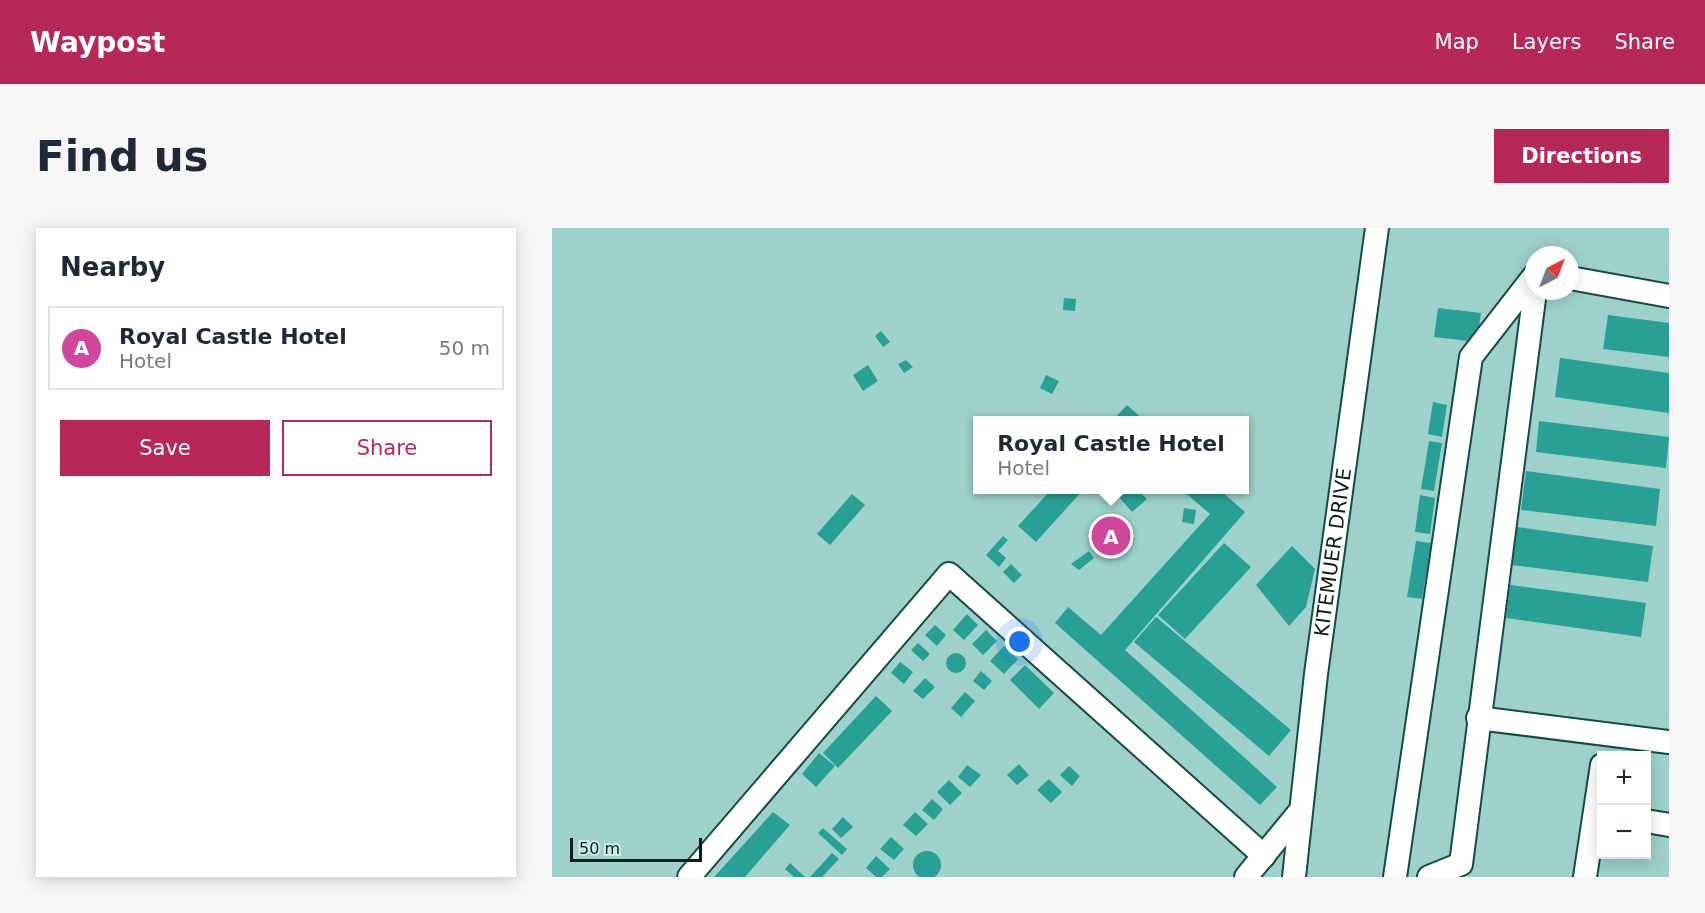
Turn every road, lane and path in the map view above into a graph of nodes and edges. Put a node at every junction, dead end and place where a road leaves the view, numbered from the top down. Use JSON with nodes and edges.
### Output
{"nodes":[{"id":1,"x":1377,"y":228,"type":"edge"},
{"id":2,"x":1579,"y":280,"type":"edge"},
{"id":3,"x":1525,"y":288,"type":"edge"},
{"id":4,"x":1669,"y":296,"type":"edge"},
{"id":5,"x":1534,"y":300,"type":"edge"},
{"id":6,"x":1478,"y":718,"type":"junction"},
{"id":7,"x":1669,"y":742,"type":"edge"},
{"id":8,"x":1604,"y":745,"type":"edge"},
{"id":9,"x":1301,"y":810,"type":"junction"},
{"id":10,"x":1597,"y":820,"type":"edge"},
{"id":11,"x":1651,"y":822,"type":"edge"},
{"id":12,"x":1669,"y":825,"type":"edge"},
{"id":13,"x":1263,"y":856,"type":"junction"},
{"id":14,"x":688,"y":877,"type":"edge"},
{"id":15,"x":1246,"y":877,"type":"edge"},
{"id":16,"x":1294,"y":877,"type":"edge"},
{"id":17,"x":1395,"y":877,"type":"edge"},
{"id":18,"x":1429,"y":877,"type":"edge"},
{"id":19,"x":1585,"y":877,"type":"edge"}],
"edges":[{"from":1,"to":9,"type":"street","name":"KITEMUER DRIVE"},
{"from":2,"to":4,"type":"street"},
{"from":3,"to":17,"type":"street"},
{"from":5,"to":6,"type":"street"},
{"from":6,"to":8,"type":"street"},
{"from":6,"to":18,"type":"street"},
{"from":7,"to":8,"type":"street"},
{"from":9,"to":13,"type":"street"},
{"from":9,"to":16,"type":"street","name":"KITEMUER DRIVE"},
{"from":10,"to":19,"type":"street"},
{"from":11,"to":12,"type":"street"},
{"from":13,"to":14,"type":"street"},
{"from":13,"to":15,"type":"street"}]}
